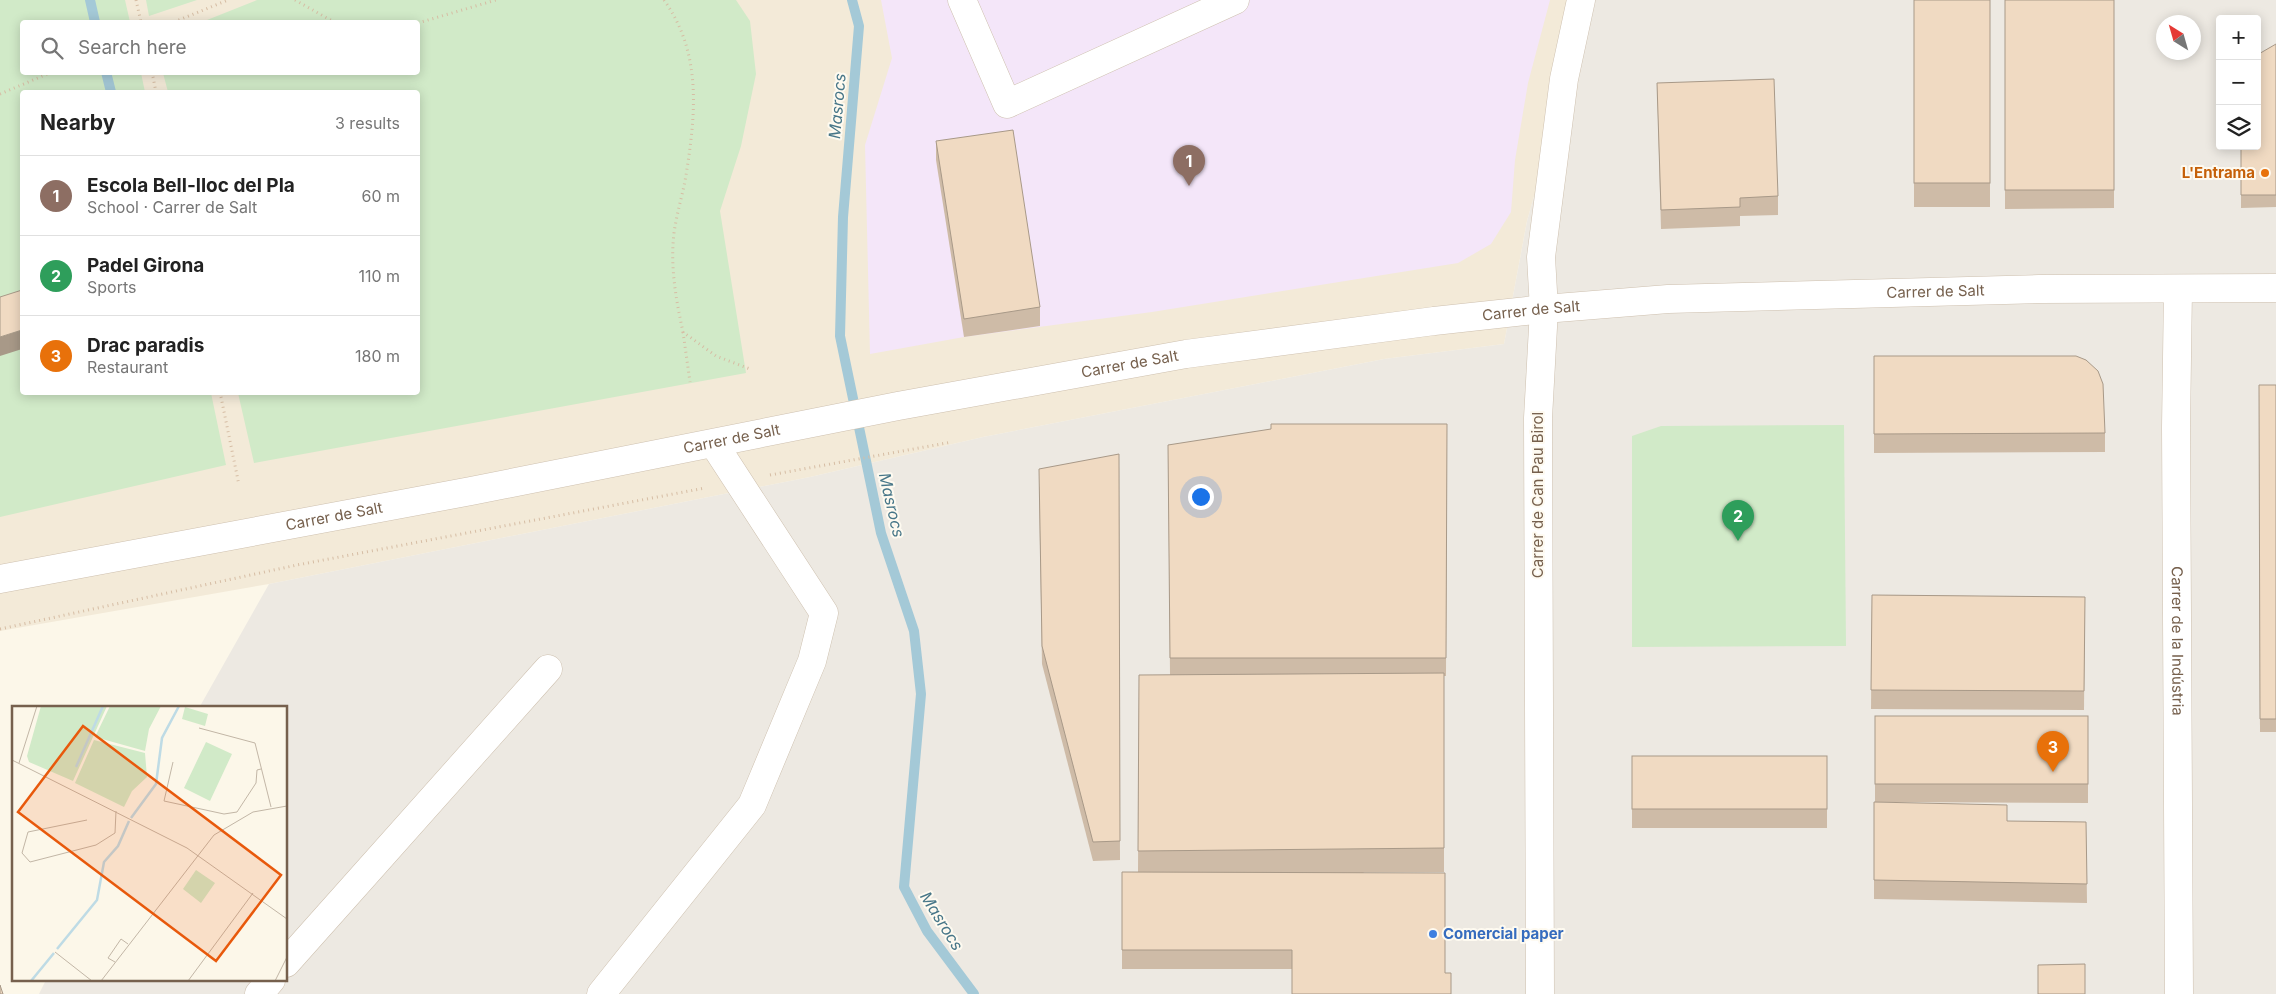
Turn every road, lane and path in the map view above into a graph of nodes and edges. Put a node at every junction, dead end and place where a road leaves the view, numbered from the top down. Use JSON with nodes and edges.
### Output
{"nodes":[{"id":1,"x":136,"y":0,"type":"edge"},
{"id":2,"x":228,"y":0,"type":"edge"},
{"id":3,"x":295,"y":0,"type":"edge"},
{"id":4,"x":496,"y":0,"type":"edge"},
{"id":5,"x":664,"y":0,"type":"edge"},
{"id":6,"x":962,"y":0,"type":"edge"},
{"id":7,"x":1235,"y":0,"type":"edge"},
{"id":8,"x":1581,"y":0,"type":"edge"},
{"id":9,"x":141,"y":20,"type":"edge"},
{"id":10,"x":179,"y":20,"type":"edge"},
{"id":11,"x":330,"y":20,"type":"edge"},
{"id":12,"x":420,"y":22,"type":"edge"},
{"id":13,"x":45,"y":75,"type":"edge"},
{"id":14,"x":153,"y":75,"type":"edge"},
{"id":15,"x":156,"y":90,"type":"edge"},
{"id":16,"x":0,"y":94,"type":"edge"},
{"id":17,"x":2276,"y":288,"type":"edge"},
{"id":18,"x":2178,"y":289,"type":"junction"},
{"id":19,"x":1544,"y":309,"type":"junction"},
{"id":20,"x":683,"y":332,"type":"junction"},
{"id":21,"x":750,"y":369,"type":"dead end"},
{"id":22,"x":690,"y":382,"type":"dead end"},
{"id":23,"x":221,"y":395,"type":"edge"},
{"id":24,"x":952,"y":442,"type":"dead end"},
{"id":25,"x":714,"y":444,"type":"junction"},
{"id":26,"x":738,"y":480,"type":"junction"},
{"id":27,"x":239,"y":485,"type":"dead end"},
{"id":28,"x":0,"y":579,"type":"edge"},
{"id":29,"x":0,"y":629,"type":"edge"},
{"id":30,"x":548,"y":669,"type":"dead end"},
{"id":31,"x":288,"y":961,"type":"edge"},
{"id":32,"x":269,"y":982,"type":"edge"},
{"id":33,"x":259,"y":994,"type":"edge"},
{"id":34,"x":600,"y":994,"type":"edge"},
{"id":35,"x":1540,"y":994,"type":"edge"},
{"id":36,"x":2179,"y":994,"type":"edge"}],
"edges":[{"from":1,"to":9,"type":"path"},
{"from":2,"to":10,"type":"path"},
{"from":3,"to":11,"type":"path"},
{"from":4,"to":12,"type":"path"},
{"from":5,"to":20,"type":"path"},
{"from":6,"to":7,"type":"street"},
{"from":8,"to":19,"type":"street","name":"Carrer de Can Pau Birol"},
{"from":13,"to":16,"type":"path"},
{"from":14,"to":15,"type":"path"},
{"from":17,"to":18,"type":"street","name":"Carrer de Salt"},
{"from":18,"to":19,"type":"street","name":"Carrer de Salt"},
{"from":18,"to":36,"type":"street","name":"Carrer de la Indústria"},
{"from":19,"to":25,"type":"street","name":"Carrer de Salt"},
{"from":19,"to":35,"type":"street","name":"Carrer de Can Pau Birol"},
{"from":20,"to":21,"type":"path"},
{"from":20,"to":22,"type":"path"},
{"from":23,"to":27,"type":"path"},
{"from":24,"to":26,"type":"path"},
{"from":25,"to":26,"type":"street"},
{"from":25,"to":28,"type":"street","name":"Carrer de Salt"},
{"from":26,"to":29,"type":"path"},
{"from":26,"to":34,"type":"street"},
{"from":30,"to":31,"type":"street"},
{"from":32,"to":33,"type":"street"}]}
